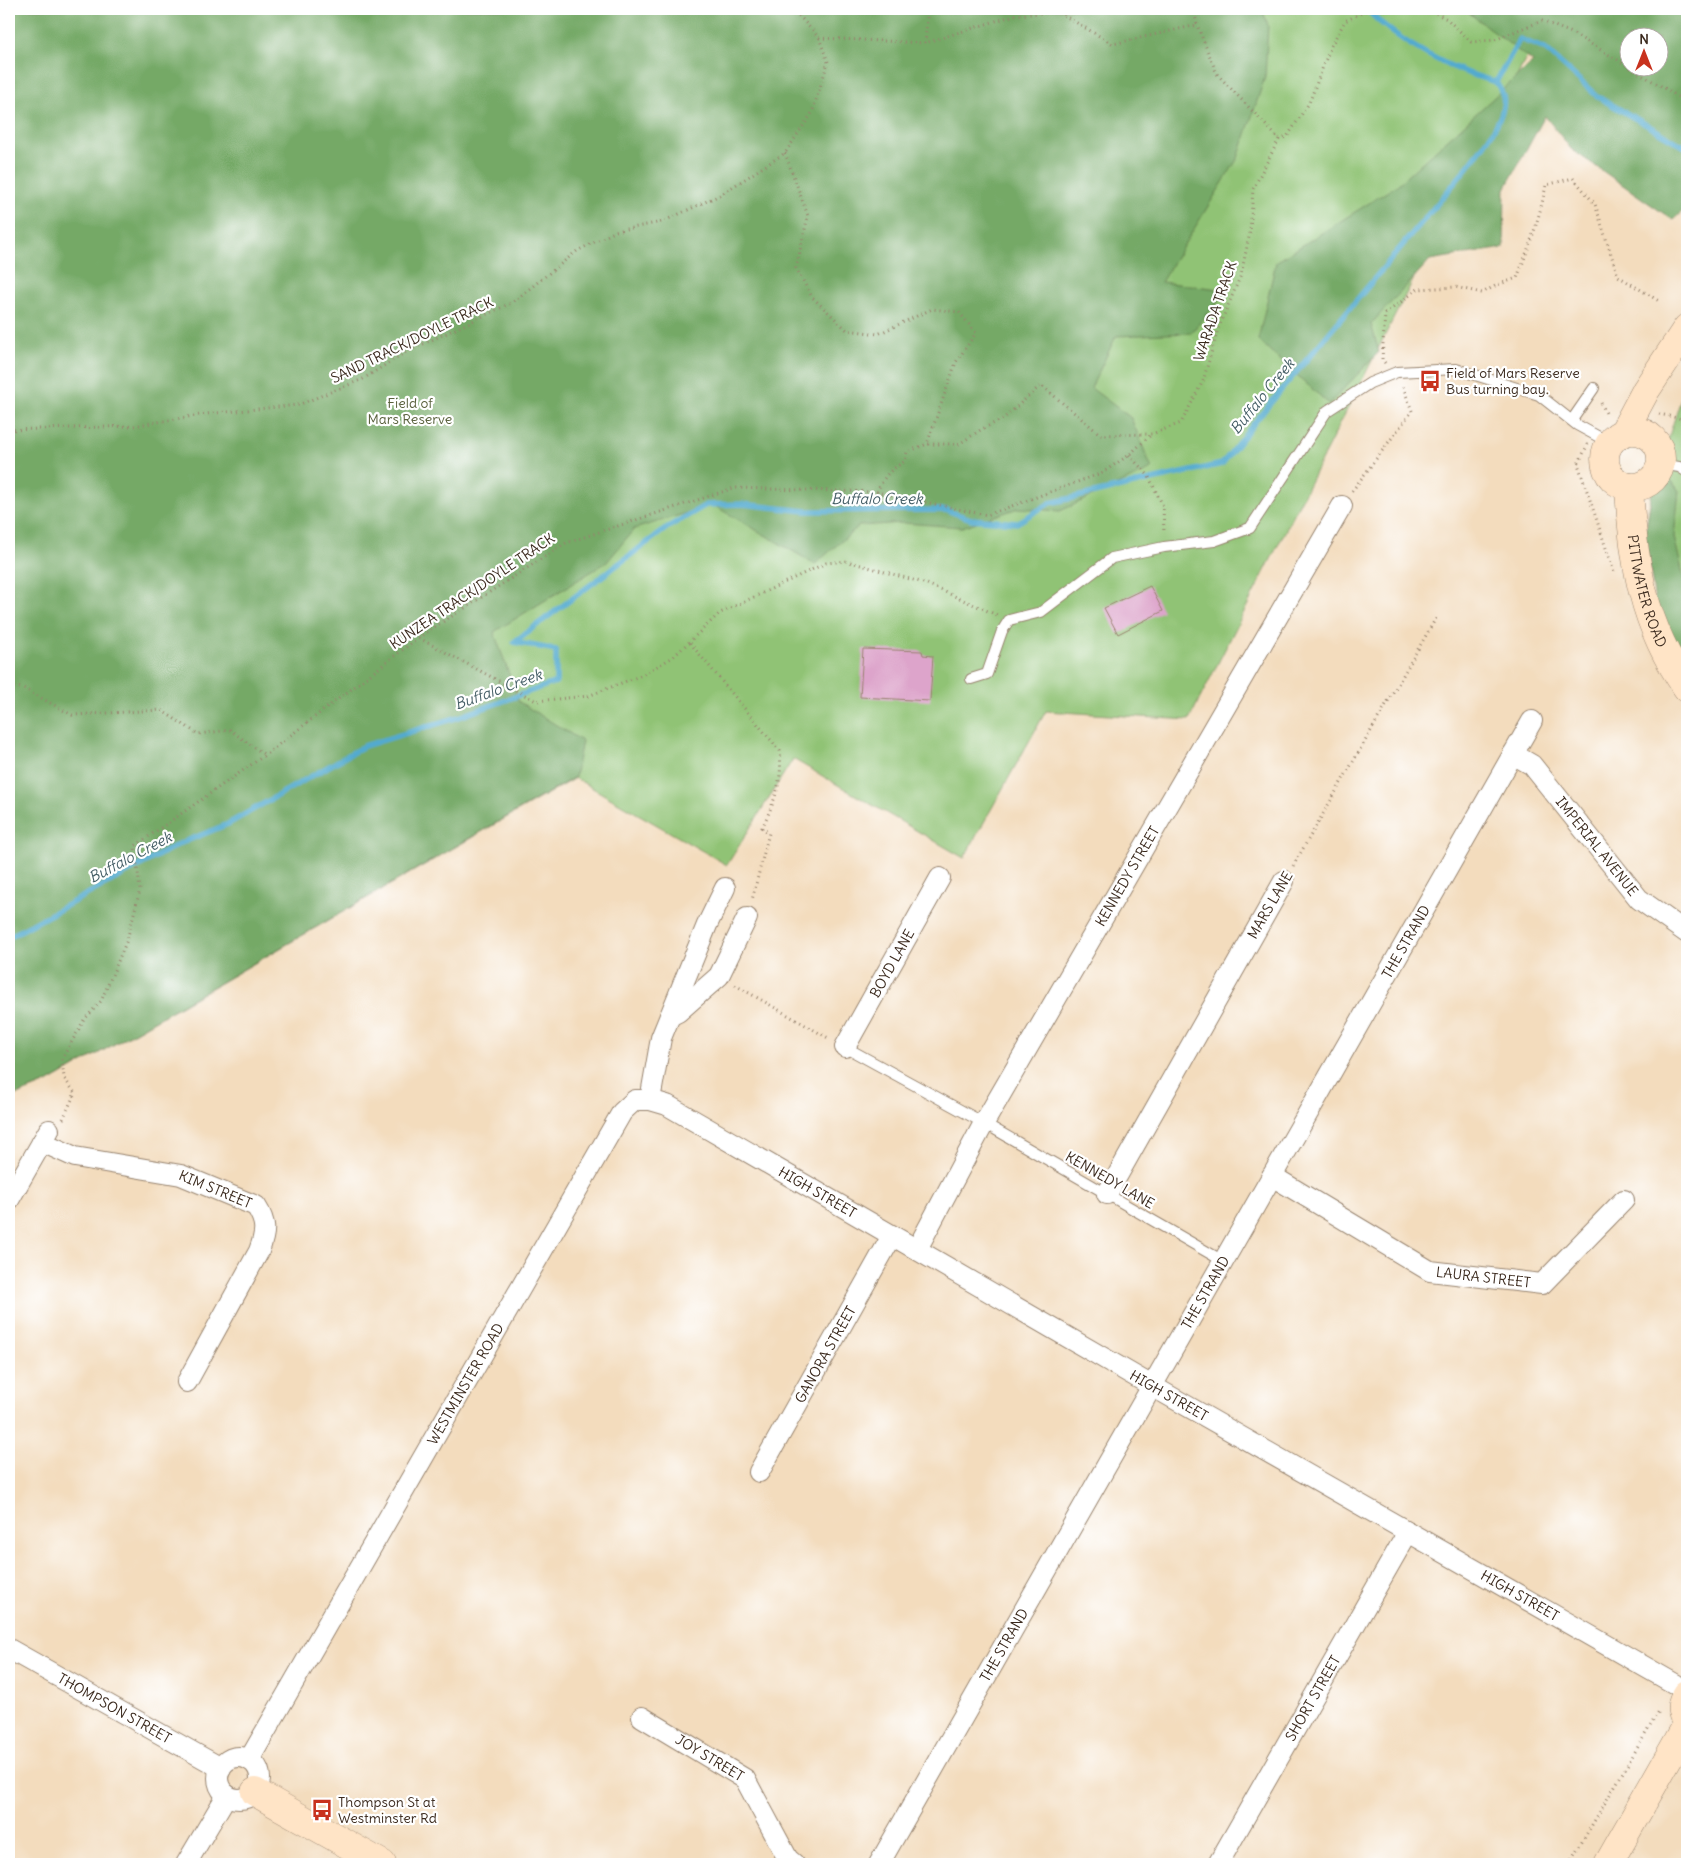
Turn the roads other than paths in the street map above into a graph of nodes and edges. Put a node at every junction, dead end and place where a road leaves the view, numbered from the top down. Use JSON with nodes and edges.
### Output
{"nodes":[{"id":1,"x":1687,"y":328,"type":"edge"},
{"id":2,"x":1687,"y":347,"type":"edge"},
{"id":3,"x":1594,"y":388,"type":"dead end"},
{"id":4,"x":1572,"y":420,"type":"junction"},
{"id":5,"x":1617,"y":438,"type":"junction"},
{"id":6,"x":1657,"y":453,"type":"junction"},
{"id":7,"x":1687,"y":472,"type":"edge"},
{"id":8,"x":1629,"y":487,"type":"junction"},
{"id":9,"x":1342,"y":506,"type":"road end"},
{"id":10,"x":971,"y":679,"type":"dead end"},
{"id":11,"x":1687,"y":688,"type":"edge"},
{"id":12,"x":1532,"y":721,"type":"dead end"},
{"id":13,"x":1513,"y":754,"type":"junction"},
{"id":14,"x":940,"y":878,"type":"dead end"},
{"id":15,"x":1284,"y":881,"type":"road end"},
{"id":16,"x":725,"y":888,"type":"dead end"},
{"id":17,"x":747,"y":918,"type":"road end"},
{"id":18,"x":1687,"y":933,"type":"edge"},
{"id":19,"x":670,"y":1016,"type":"junction"},
{"id":20,"x":845,"y":1047,"type":"joint"},
{"id":21,"x":650,"y":1100,"type":"junction"},
{"id":22,"x":984,"y":1123,"type":"junction"},
{"id":23,"x":1272,"y":1176,"type":"junction"},
{"id":24,"x":1107,"y":1194,"type":"junction"},
{"id":25,"x":9,"y":1200,"type":"edge"},
{"id":26,"x":1624,"y":1200,"type":"dead end"},
{"id":27,"x":892,"y":1236,"type":"junction"},
{"id":28,"x":917,"y":1250,"type":"junction"},
{"id":29,"x":1223,"y":1262,"type":"junction"},
{"id":30,"x":187,"y":1382,"type":"dead end"},
{"id":31,"x":1152,"y":1386,"type":"junction"},
{"id":32,"x":759,"y":1472,"type":"dead end"},
{"id":33,"x":1408,"y":1532,"type":"junction"},
{"id":34,"x":9,"y":1649,"type":"edge"},
{"id":35,"x":1679,"y":1697,"type":"edge"},
{"id":36,"x":642,"y":1717,"type":"dead end"},
{"id":37,"x":1687,"y":1724,"type":"edge"},
{"id":38,"x":249,"y":1760,"type":"junction"},
{"id":39,"x":221,"y":1768,"type":"junction"},
{"id":40,"x":255,"y":1792,"type":"junction"},
{"id":41,"x":227,"y":1795,"type":"junction"},
{"id":42,"x":186,"y":1864,"type":"edge"},
{"id":43,"x":382,"y":1864,"type":"edge"},
{"id":44,"x":794,"y":1864,"type":"edge"},
{"id":45,"x":879,"y":1864,"type":"edge"},
{"id":46,"x":1218,"y":1864,"type":"edge"},
{"id":47,"x":1608,"y":1864,"type":"edge"}],
"edges":[{"from":1,"to":5,"type":"main road"},
{"from":2,"to":6,"type":"main road"},
{"from":3,"to":4,"type":"lane"},
{"from":4,"to":5,"type":"lane"},
{"from":4,"to":10,"type":"lane"},
{"from":5,"to":6,"type":"main road"},
{"from":5,"to":8,"type":"main road"},
{"from":6,"to":7,"type":"lane"},
{"from":6,"to":8,"type":"main road"},
{"from":8,"to":11,"type":"main road","name":"PITTWATER ROAD"},
{"from":9,"to":22,"type":"street","name":"KENNEDY STREET"},
{"from":12,"to":13,"type":"street","name":"THE STRAND"},
{"from":13,"to":18,"type":"street","name":"IMPERIAL AVENUE"},
{"from":13,"to":23,"type":"street","name":"THE STRAND"},
{"from":14,"to":20,"type":"street","name":"BOYD LANE"},
{"from":15,"to":24,"type":"street","name":"MARS LANE"},
{"from":16,"to":19,"type":"street"},
{"from":17,"to":19,"type":"street"},
{"from":19,"to":21,"type":"street"},
{"from":20,"to":22,"type":"lane"},
{"from":21,"to":27,"type":"street","name":"HIGH STREET"},
{"from":21,"to":38,"type":"street","name":"WESTMINSTER ROAD"},
{"from":22,"to":24,"type":"lane","name":"KENNEDY LANE"},
{"from":22,"to":28,"type":"street","name":"KENNEDY STREET"},
{"from":23,"to":26,"type":"street","name":"LAURA STREET"},
{"from":23,"to":29,"type":"street","name":"THE STRAND"},
{"from":24,"to":29,"type":"lane","name":"KENNEDY LANE"},
{"from":25,"to":30,"type":"street","name":"KIM STREET"},
{"from":27,"to":28,"type":"street","name":"HIGH STREET"},
{"from":27,"to":32,"type":"street","name":"GANORA STREET"},
{"from":28,"to":31,"type":"street","name":"HIGH STREET"},
{"from":29,"to":31,"type":"street","name":"THE STRAND"},
{"from":31,"to":33,"type":"street","name":"HIGH STREET"},
{"from":31,"to":45,"type":"street","name":"THE STRAND"},
{"from":33,"to":35,"type":"street","name":"HIGH STREET"},
{"from":33,"to":46,"type":"street","name":"SHORT STREET"},
{"from":34,"to":39,"type":"street","name":"THOMPSON STREET"},
{"from":35,"to":37,"type":"main road"},
{"from":36,"to":44,"type":"street","name":"JOY STREET"},
{"from":37,"to":47,"type":"main road"},
{"from":38,"to":39,"type":"street"},
{"from":38,"to":40,"type":"street"},
{"from":39,"to":41,"type":"street"},
{"from":40,"to":41,"type":"street"},
{"from":40,"to":43,"type":"main road"},
{"from":41,"to":42,"type":"street"}]}
